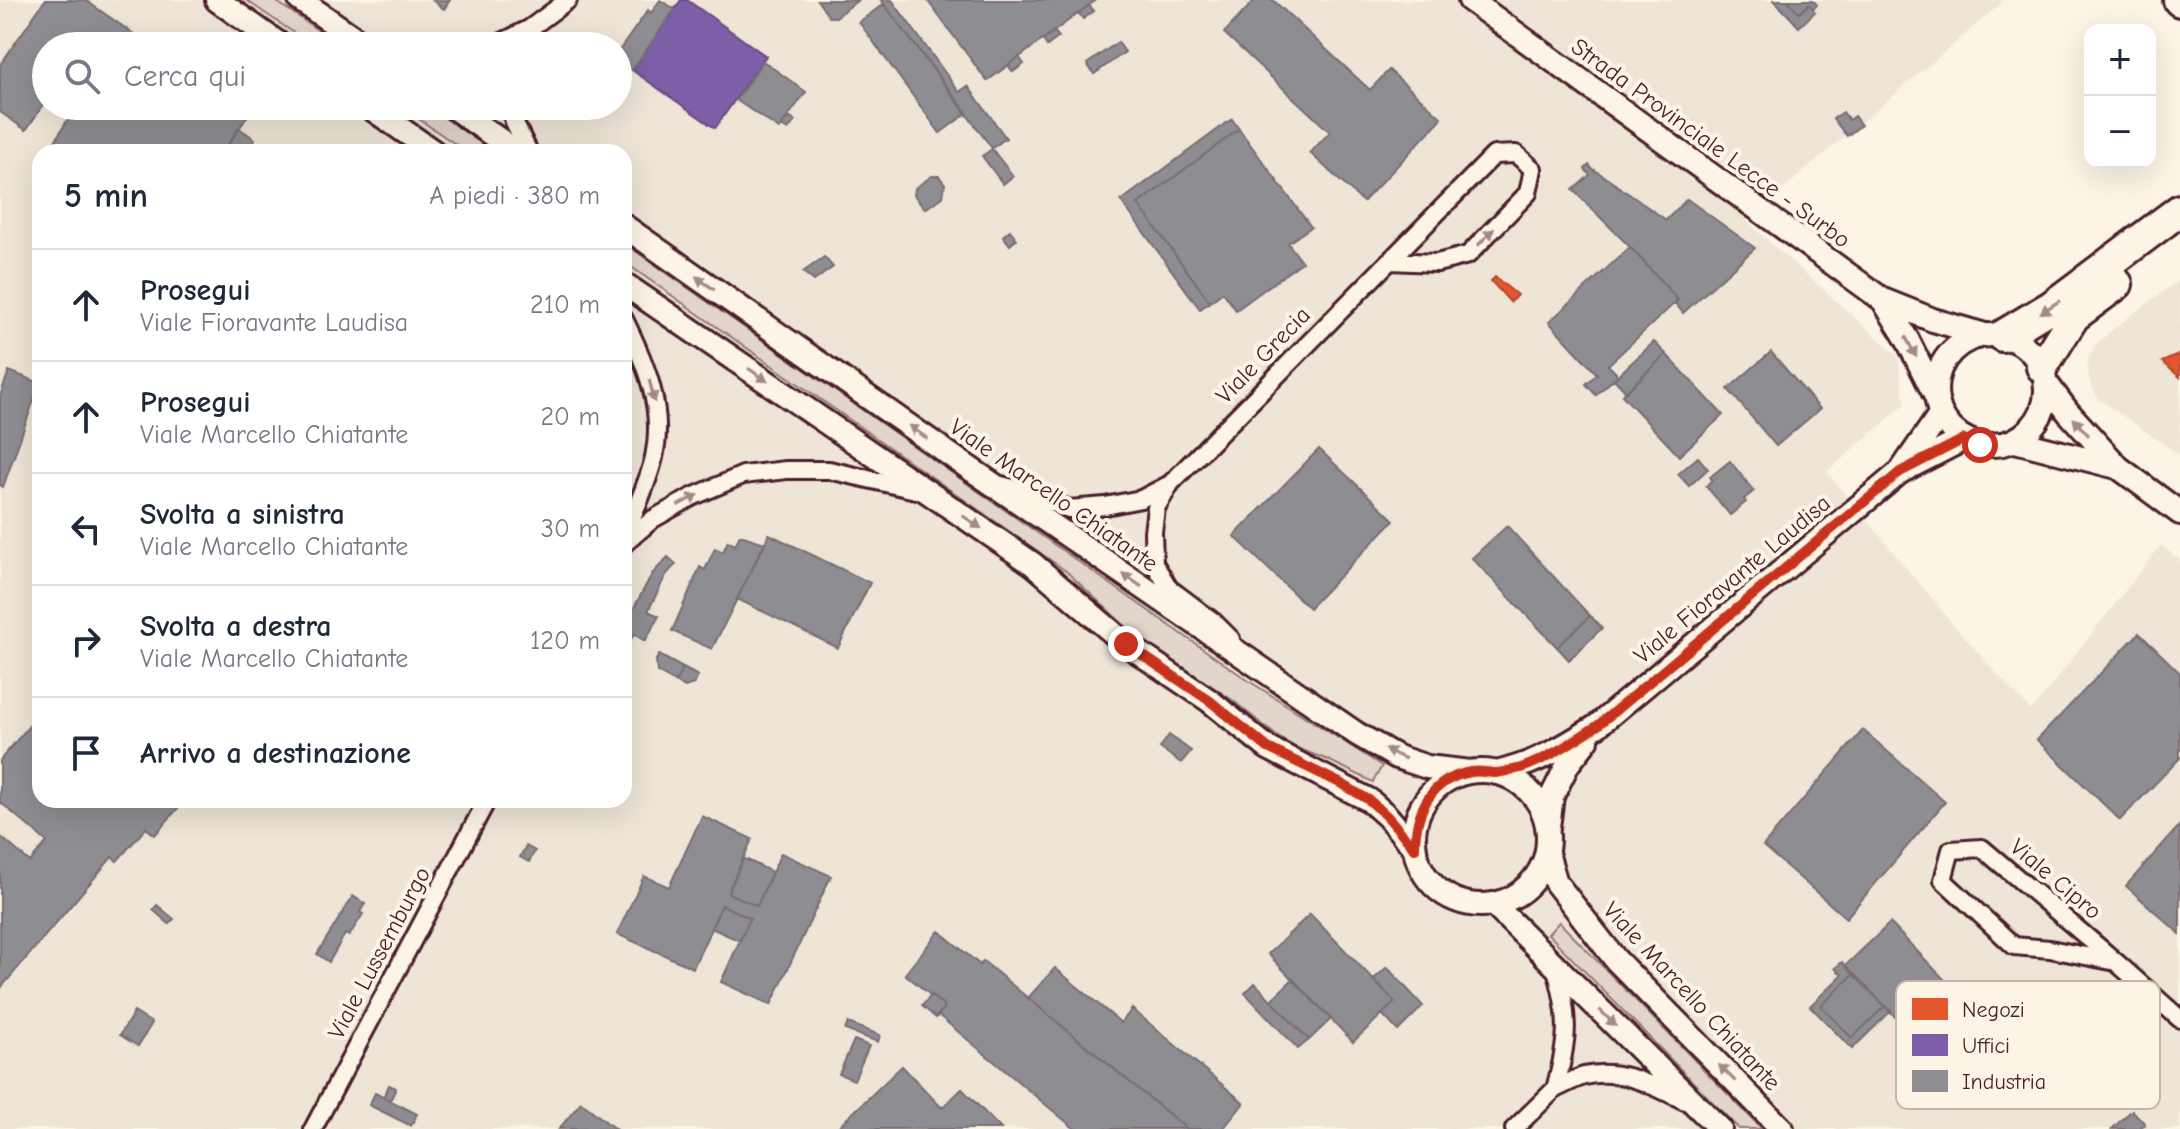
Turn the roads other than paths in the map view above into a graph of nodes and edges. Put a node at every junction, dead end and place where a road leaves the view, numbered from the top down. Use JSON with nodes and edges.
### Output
{"nodes":[{"id":1,"x":217,"y":0,"type":"edge"},
{"id":2,"x":300,"y":0,"type":"edge"},
{"id":3,"x":568,"y":0,"type":"edge"},
{"id":4,"x":1470,"y":0,"type":"edge"},
{"id":5,"x":529,"y":29,"type":"junction"},
{"id":6,"x":344,"y":31,"type":"edge"},
{"id":7,"x":262,"y":32,"type":"edge"},
{"id":8,"x":523,"y":32,"type":"edge"},
{"id":9,"x":528,"y":32,"type":"edge"},
{"id":10,"x":388,"y":120,"type":"edge"},
{"id":11,"x":471,"y":120,"type":"edge"},
{"id":12,"x":514,"y":120,"type":"edge"},
{"id":13,"x":423,"y":144,"type":"edge"},
{"id":14,"x":506,"y":144,"type":"edge"},
{"id":15,"x":525,"y":144,"type":"edge"},
{"id":16,"x":2180,"y":210,"type":"edge"},
{"id":17,"x":632,"y":232,"type":"edge"},
{"id":18,"x":2180,"y":234,"type":"edge"},
{"id":19,"x":1389,"y":261,"type":"junction"},
{"id":20,"x":632,"y":289,"type":"edge"},
{"id":21,"x":1883,"y":300,"type":"junction"},
{"id":22,"x":1994,"y":336,"type":"junction"},
{"id":23,"x":632,"y":337,"type":"edge"},
{"id":24,"x":2044,"y":376,"type":"junction"},
{"id":25,"x":1938,"y":405,"type":"junction"},
{"id":26,"x":1964,"y":439,"type":"junction"},
{"id":27,"x":2015,"y":441,"type":"junction"},
{"id":28,"x":2118,"y":467,"type":"junction"},
{"id":29,"x":1900,"y":472,"type":"junction"},
{"id":30,"x":992,"y":483,"type":"junction"},
{"id":31,"x":1171,"y":483,"type":"junction"},
{"id":32,"x":929,"y":493,"type":"junction"},
{"id":33,"x":2180,"y":513,"type":"edge"},
{"id":34,"x":632,"y":519,"type":"edge"},
{"id":35,"x":632,"y":536,"type":"edge"},
{"id":36,"x":1260,"y":669,"type":"junction"},
{"id":37,"x":1597,"y":726,"type":"junction"},
{"id":38,"x":1470,"y":772,"type":"junction"},
{"id":39,"x":1496,"y":773,"type":"junction"},
{"id":40,"x":483,"y":808,"type":"edge"},
{"id":41,"x":1548,"y":827,"type":"junction"},
{"id":42,"x":1415,"y":849,"type":"junction"},
{"id":43,"x":1547,"y":853,"type":"junction"},
{"id":44,"x":1493,"y":904,"type":"junction"},
{"id":45,"x":2116,"y":962,"type":"junction"},
{"id":46,"x":1554,"y":965,"type":"junction"},
{"id":47,"x":2137,"y":981,"type":"edge"},
{"id":48,"x":2160,"y":1001,"type":"edge"},
{"id":49,"x":2180,"y":1019,"type":"edge"},
{"id":50,"x":1555,"y":1089,"type":"junction"},
{"id":51,"x":1699,"y":1107,"type":"junction"},
{"id":52,"x":313,"y":1129,"type":"edge"},
{"id":53,"x":1514,"y":1129,"type":"edge"},
{"id":54,"x":1720,"y":1129,"type":"edge"},
{"id":55,"x":1782,"y":1129,"type":"edge"}],
"edges":[{"from":1,"to":7,"type":"street"},
{"from":2,"to":6,"type":"street"},
{"from":3,"to":5,"type":"street"},
{"from":4,"to":21,"type":"street","name":"Strada Provinciale Lecce - Surbo"},
{"from":5,"to":8,"type":"street"},
{"from":5,"to":9,"type":"street"},
{"from":10,"to":13,"type":"street"},
{"from":11,"to":14,"type":"street"},
{"from":12,"to":15,"type":"street"},
{"from":16,"to":22,"type":"highway","one_way":true},
{"from":30,"to":17,"type":"street","name":"Viale Marcello Chiatante","one_way":true},
{"from":18,"to":24,"type":"highway"},
{"from":19,"to":19,"type":"street","name":"Viale Grecia","one_way":true},
{"from":19,"to":31,"type":"street","name":"Viale Grecia"},
{"from":20,"to":32,"type":"street","one_way":true},
{"from":21,"to":22,"type":"street","name":"Strada Provinciale Lecce - Surbo"},
{"from":21,"to":25,"type":"street","name":"Strada Provinciale Lecce - Surbo","one_way":true},
{"from":22,"to":24,"type":"street"},
{"from":22,"to":25,"type":"street"},
{"from":23,"to":34,"type":"street","one_way":true},
{"from":24,"to":27,"type":"street"},
{"from":28,"to":24,"type":"street","one_way":true},
{"from":25,"to":26,"type":"street"},
{"from":25,"to":29,"type":"street","name":"Viale Fioravante Laudisa"},
{"from":26,"to":27,"type":"street"},
{"from":26,"to":29,"type":"street","name":"Viale Fioravante Laudisa"},
{"from":27,"to":28,"type":"street"},
{"from":28,"to":33,"type":"street"},
{"from":29,"to":37,"type":"street","name":"Viale Fioravante Laudisa"},
{"from":30,"to":31,"type":"street","name":"Viale Grecia"},
{"from":36,"to":30,"type":"street","name":"Viale Marcello Chiatante","one_way":true},
{"from":31,"to":36,"type":"street","name":"Viale Grecia"},
{"from":35,"to":32,"type":"street","one_way":true},
{"from":32,"to":42,"type":"street","one_way":true},
{"from":38,"to":36,"type":"street","name":"Viale Marcello Chiatante","one_way":true},
{"from":37,"to":39,"type":"street","name":"Viale Fioravante Laudisa"},
{"from":37,"to":41,"type":"street","name":"Viale Fioravante Laudisa"},
{"from":38,"to":39,"type":"street","name":"Viale Marcello Chiatante"},
{"from":38,"to":42,"type":"street","name":"Viale Marcello Chiatante"},
{"from":39,"to":41,"type":"street","name":"Viale Marcello Chiatante"},
{"from":40,"to":52,"type":"street","name":"Viale Lussemburgo"},
{"from":41,"to":43,"type":"street","name":"Viale Marcello Chiatante"},
{"from":42,"to":44,"type":"street"},
{"from":43,"to":44,"type":"street","name":"Viale Marcello Chiatante"},
{"from":55,"to":43,"type":"street","name":"Viale Marcello Chiatante","one_way":true},
{"from":44,"to":46,"type":"street"},
{"from":45,"to":45,"type":"street","name":"Viale Cipro"},
{"from":45,"to":47,"type":"street","name":"Viale Cipro"},
{"from":46,"to":50,"type":"street"},
{"from":46,"to":51,"type":"street","one_way":true},
{"from":48,"to":49,"type":"street","name":"Viale Cipro"},
{"from":50,"to":51,"type":"street"},
{"from":50,"to":53,"type":"street"},
{"from":51,"to":54,"type":"street"}]}
